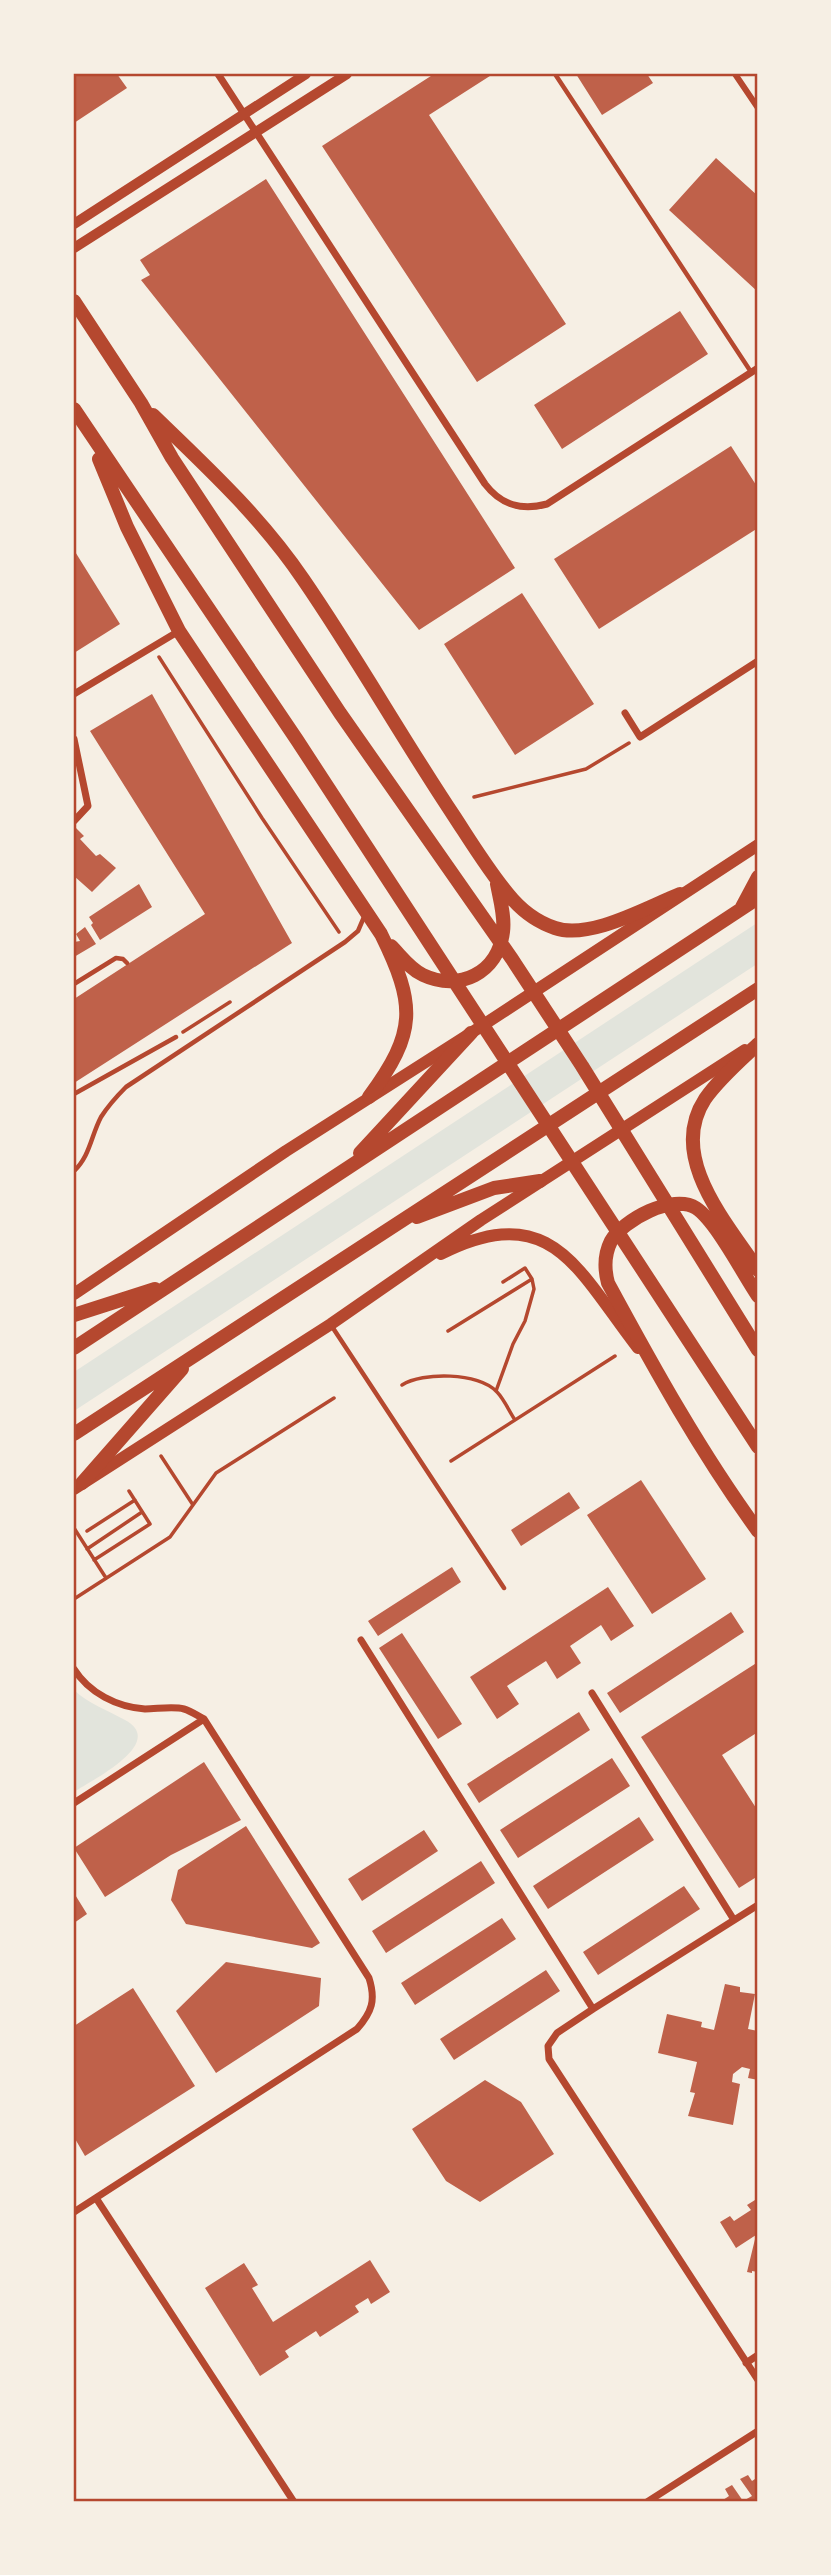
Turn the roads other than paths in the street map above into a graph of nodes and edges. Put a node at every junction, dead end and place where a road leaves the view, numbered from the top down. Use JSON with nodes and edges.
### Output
{"nodes":[{"id":1,"x":218,"y":74,"type":"edge"},
{"id":2,"x":306,"y":74,"type":"edge"},
{"id":3,"x":347,"y":74,"type":"edge"},
{"id":4,"x":555,"y":74,"type":"edge"},
{"id":5,"x":735,"y":74,"type":"edge"},
{"id":6,"x":758,"y":107,"type":"edge"},
{"id":7,"x":244,"y":114,"type":"junction"},
{"id":8,"x":256,"y":132,"type":"junction"},
{"id":9,"x":74,"y":223,"type":"edge"},
{"id":10,"x":74,"y":248,"type":"edge"},
{"id":11,"x":74,"y":301,"type":"edge"},
{"id":12,"x":754,"y":370,"type":"edge"},
{"id":13,"x":141,"y":404,"type":"junction"},
{"id":14,"x":74,"y":410,"type":"edge"},
{"id":15,"x":88,"y":432,"type":"junction"},
{"id":16,"x":179,"y":631,"type":"junction"},
{"id":17,"x":758,"y":661,"type":"edge"},
{"id":18,"x":74,"y":694,"type":"edge"},
{"id":19,"x":625,"y":713,"type":"dead end"},
{"id":20,"x":74,"y":739,"type":"edge"},
{"id":21,"x":74,"y":821,"type":"edge"},
{"id":22,"x":758,"y":845,"type":"edge"},
{"id":23,"x":495,"y":877,"type":"junction"},
{"id":24,"x":758,"y":877,"type":"edge"},
{"id":25,"x":680,"y":894,"type":"junction"},
{"id":26,"x":758,"y":898,"type":"edge"},
{"id":27,"x":365,"y":909,"type":"junction"},
{"id":28,"x":741,"y":909,"type":"junction"},
{"id":29,"x":381,"y":934,"type":"junction"},
{"id":30,"x":127,"y":963,"type":"dead end"},
{"id":31,"x":74,"y":984,"type":"edge"},
{"id":32,"x":758,"y":989,"type":"edge"},
{"id":33,"x":471,"y":1033,"type":"junction"},
{"id":34,"x":176,"y":1037,"type":"road end"},
{"id":35,"x":758,"y":1043,"type":"edge"},
{"id":36,"x":74,"y":1094,"type":"edge"},
{"id":37,"x":369,"y":1097,"type":"junction"},
{"id":38,"x":74,"y":1171,"type":"edge"},
{"id":39,"x":336,"y":1175,"type":"junction"},
{"id":40,"x":540,"y":1181,"type":"junction"},
{"id":41,"x":399,"y":1222,"type":"junction"},
{"id":42,"x":758,"y":1270,"type":"edge"},
{"id":43,"x":403,"y":1274,"type":"junction"},
{"id":44,"x":173,"y":1283,"type":"junction"},
{"id":45,"x":74,"y":1294,"type":"edge"},
{"id":46,"x":758,"y":1296,"type":"edge"},
{"id":47,"x":74,"y":1315,"type":"edge"},
{"id":48,"x":331,"y":1324,"type":"junction"},
{"id":49,"x":74,"y":1348,"type":"edge"},
{"id":50,"x":758,"y":1350,"type":"edge"},
{"id":51,"x":195,"y":1355,"type":"junction"},
{"id":52,"x":659,"y":1374,"type":"junction"},
{"id":53,"x":74,"y":1434,"type":"edge"},
{"id":54,"x":758,"y":1447,"type":"edge"},
{"id":55,"x":78,"y":1486,"type":"edge"},
{"id":56,"x":758,"y":1531,"type":"edge"},
{"id":57,"x":504,"y":1588,"type":"dead end"},
{"id":58,"x":361,"y":1640,"type":"dead end"},
{"id":59,"x":74,"y":1669,"type":"edge"},
{"id":60,"x":592,"y":1693,"type":"dead end"},
{"id":61,"x":204,"y":1719,"type":"junction"},
{"id":62,"x":74,"y":1803,"type":"edge"},
{"id":63,"x":758,"y":1905,"type":"edge"},
{"id":64,"x":734,"y":1920,"type":"junction"},
{"id":65,"x":593,"y":2009,"type":"junction"},
{"id":66,"x":96,"y":2197,"type":"junction"},
{"id":67,"x":74,"y":2212,"type":"edge"},
{"id":68,"x":758,"y":2355,"type":"edge"},
{"id":69,"x":746,"y":2363,"type":"junction"},
{"id":70,"x":758,"y":2380,"type":"edge"},
{"id":71,"x":758,"y":2431,"type":"edge"},
{"id":72,"x":294,"y":2501,"type":"edge"},
{"id":73,"x":647,"y":2501,"type":"edge"}],
"edges":[{"from":1,"to":7,"type":"street"},
{"from":2,"to":7,"type":"street"},
{"from":3,"to":8,"type":"street"},
{"from":4,"to":12,"type":"lane"},
{"from":5,"to":6,"type":"street"},
{"from":7,"to":8,"type":"street"},
{"from":7,"to":9,"type":"street"},
{"from":8,"to":10,"type":"street"},
{"from":8,"to":12,"type":"street"},
{"from":11,"to":13,"type":"main road"},
{"from":13,"to":23,"type":"main road"},
{"from":13,"to":50,"type":"main road"},
{"from":14,"to":15,"type":"main road"},
{"from":15,"to":16,"type":"main road"},
{"from":15,"to":54,"type":"main road"},
{"from":16,"to":18,"type":"street"},
{"from":16,"to":27,"type":"main road"},
{"from":17,"to":19,"type":"street"},
{"from":20,"to":21,"type":"street"},
{"from":22,"to":25,"type":"main road"},
{"from":23,"to":25,"type":"main road"},
{"from":23,"to":29,"type":"main road"},
{"from":24,"to":28,"type":"main road"},
{"from":25,"to":33,"type":"main road"},
{"from":26,"to":28,"type":"main road"},
{"from":27,"to":29,"type":"main road"},
{"from":27,"to":38,"type":"lane"},
{"from":28,"to":39,"type":"main road"},
{"from":29,"to":37,"type":"main road"},
{"from":30,"to":31,"type":"lane"},
{"from":32,"to":41,"type":"main road"},
{"from":33,"to":37,"type":"main road"},
{"from":33,"to":39,"type":"main road"},
{"from":34,"to":36,"type":"lane"},
{"from":35,"to":40,"type":"main road"},
{"from":35,"to":42,"type":"main road"},
{"from":37,"to":45,"type":"main road"},
{"from":39,"to":44,"type":"main road"},
{"from":40,"to":41,"type":"main road"},
{"from":40,"to":43,"type":"main road"},
{"from":41,"to":51,"type":"main road"},
{"from":43,"to":48,"type":"main road"},
{"from":43,"to":52,"type":"main road"},
{"from":44,"to":47,"type":"main road"},
{"from":44,"to":49,"type":"main road"},
{"from":46,"to":52,"type":"main road"},
{"from":48,"to":55,"type":"main road"},
{"from":48,"to":57,"type":"lane"},
{"from":51,"to":53,"type":"main road"},
{"from":51,"to":55,"type":"main road"},
{"from":52,"to":56,"type":"main road"},
{"from":58,"to":65,"type":"street"},
{"from":59,"to":61,"type":"street"},
{"from":60,"to":64,"type":"street"},
{"from":61,"to":62,"type":"street"},
{"from":61,"to":66,"type":"street"},
{"from":63,"to":64,"type":"street"},
{"from":64,"to":65,"type":"street"},
{"from":65,"to":69,"type":"street"},
{"from":66,"to":67,"type":"street"},
{"from":66,"to":72,"type":"street"},
{"from":68,"to":69,"type":"street"},
{"from":69,"to":70,"type":"street"},
{"from":71,"to":73,"type":"street"}]}
